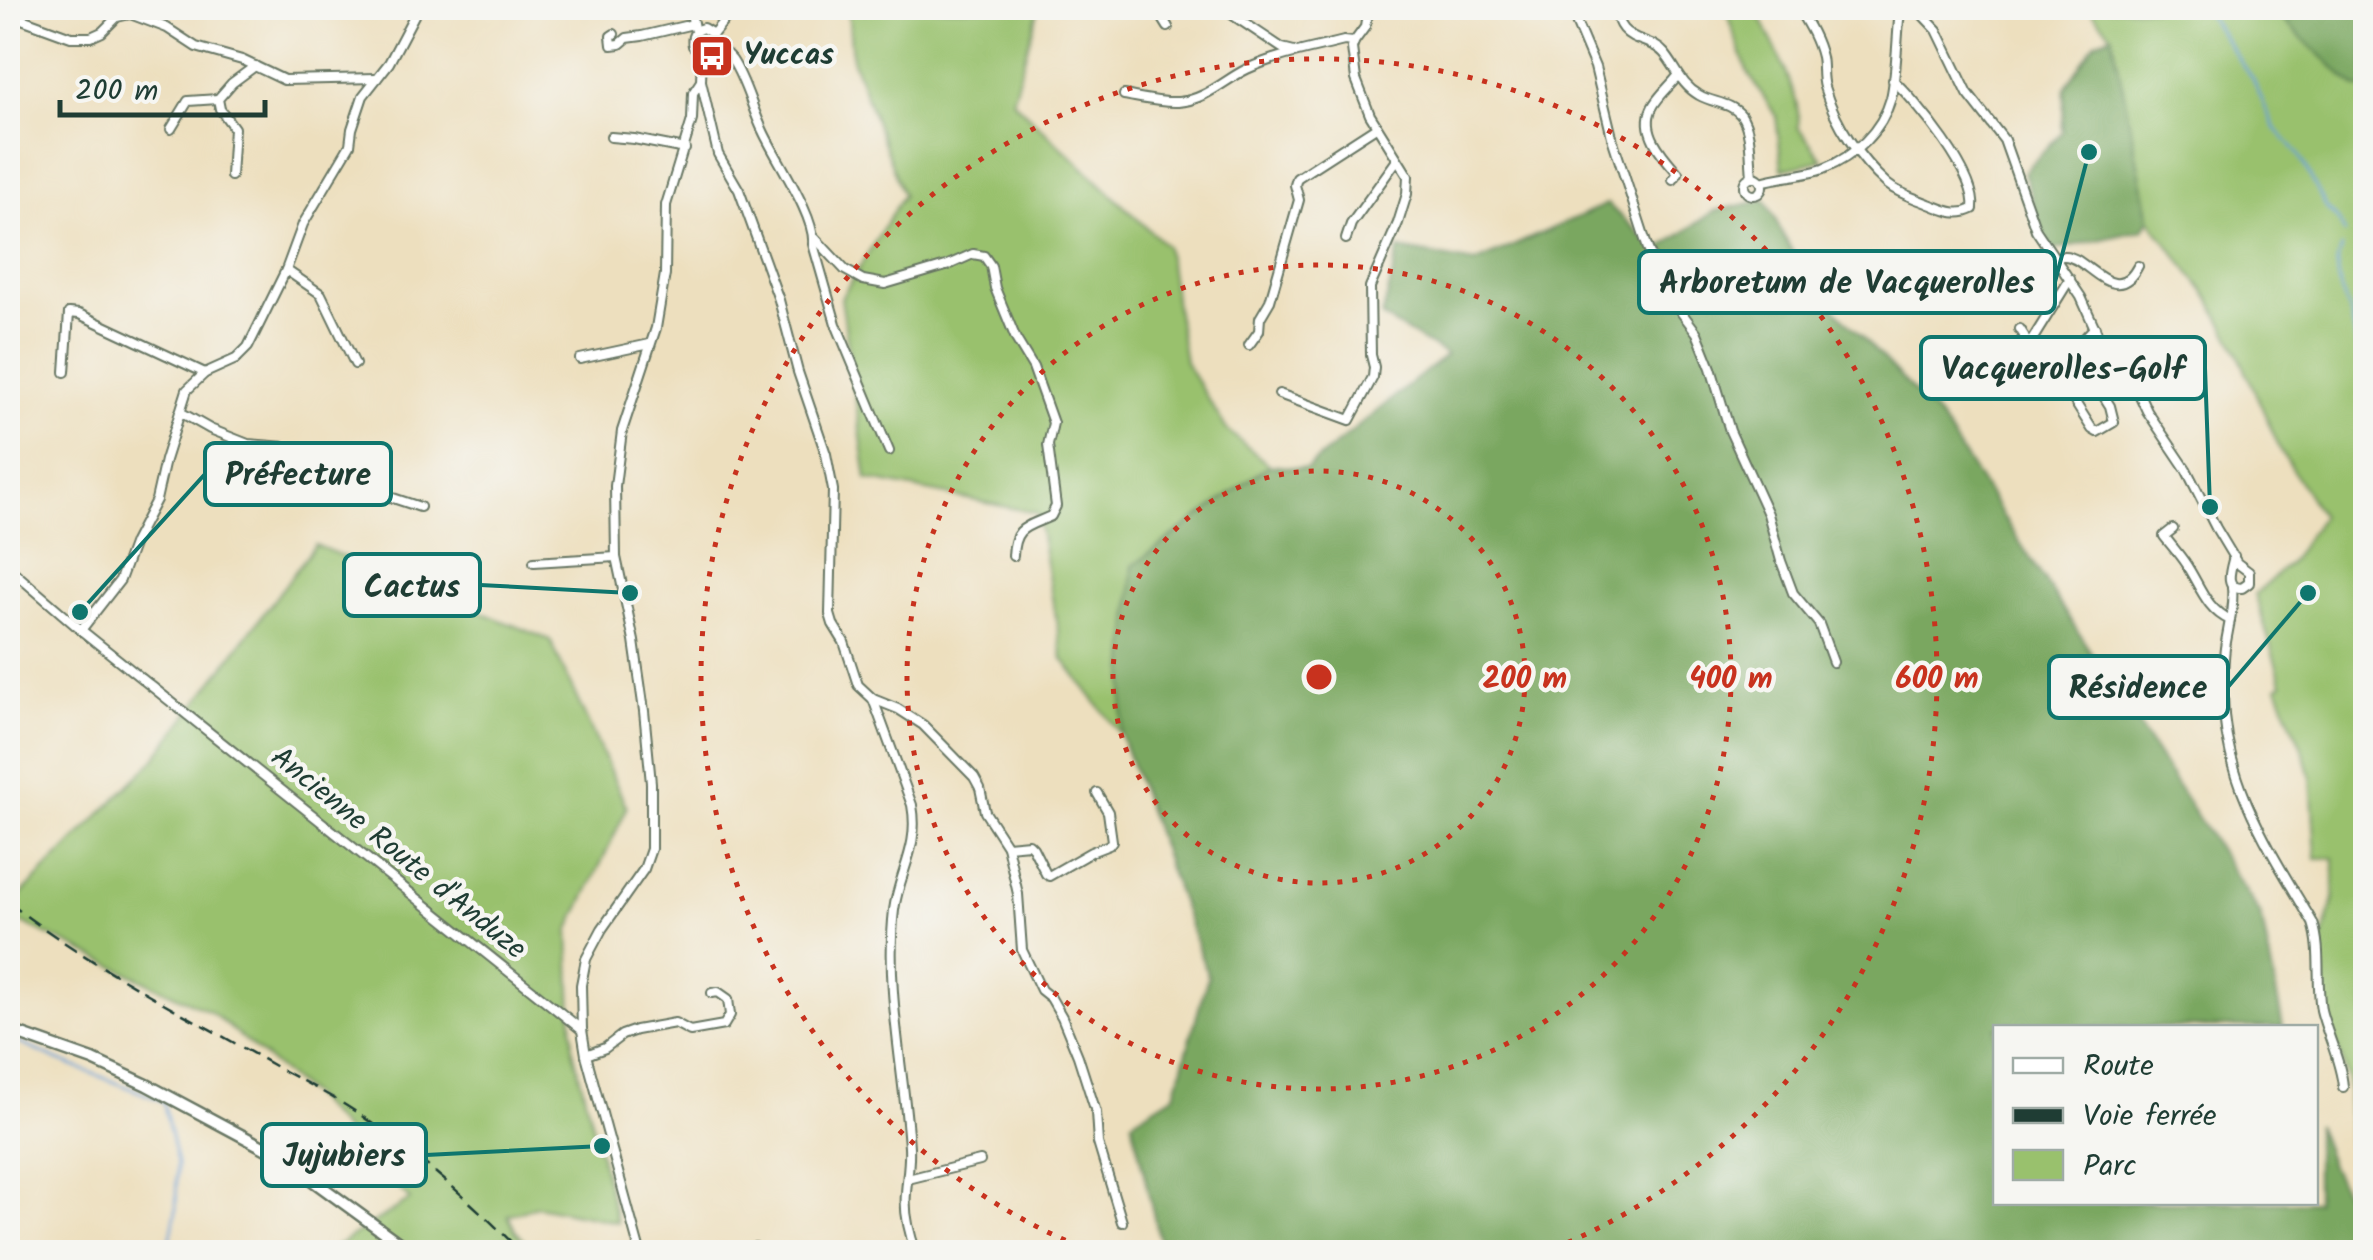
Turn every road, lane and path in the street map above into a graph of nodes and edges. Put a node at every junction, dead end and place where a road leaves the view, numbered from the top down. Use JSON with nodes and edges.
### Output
{"nodes":[{"id":1,"x":418,"y":8,"type":"edge"},
{"id":2,"x":690,"y":8,"type":"edge"},
{"id":3,"x":734,"y":8,"type":"edge"},
{"id":4,"x":1159,"y":8,"type":"edge"},
{"id":5,"x":1222,"y":8,"type":"edge"},
{"id":6,"x":1368,"y":8,"type":"edge"},
{"id":7,"x":1573,"y":8,"type":"edge"},
{"id":8,"x":1615,"y":8,"type":"edge"},
{"id":9,"x":1798,"y":8,"type":"edge"},
{"id":10,"x":1918,"y":10,"type":"edge"},
{"id":11,"x":1905,"y":12,"type":"edge"},
{"id":12,"x":8,"y":14,"type":"edge"},
{"id":13,"x":694,"y":27,"type":"junction"},
{"id":14,"x":1168,"y":27,"type":"dead end"},
{"id":15,"x":614,"y":34,"type":"dead end"},
{"id":16,"x":714,"y":39,"type":"junction"},
{"id":17,"x":1354,"y":42,"type":"junction"},
{"id":18,"x":702,"y":52,"type":"junction"},
{"id":19,"x":1298,"y":52,"type":"junction"},
{"id":20,"x":255,"y":66,"type":"junction"},
{"id":21,"x":1678,"y":76,"type":"junction"},
{"id":22,"x":377,"y":78,"type":"junction"},
{"id":23,"x":1894,"y":80,"type":"junction"},
{"id":24,"x":701,"y":81,"type":"junction"},
{"id":25,"x":1124,"y":96,"type":"dead end"},
{"id":26,"x":218,"y":99,"type":"junction"},
{"id":27,"x":1376,"y":126,"type":"junction"},
{"id":28,"x":171,"y":129,"type":"dead end"},
{"id":29,"x":612,"y":138,"type":"dead end"},
{"id":30,"x":685,"y":149,"type":"junction"},
{"id":31,"x":1856,"y":150,"type":"junction"},
{"id":32,"x":1397,"y":160,"type":"junction"},
{"id":33,"x":231,"y":176,"type":"dead end"},
{"id":34,"x":1752,"y":177,"type":"junction"},
{"id":35,"x":1672,"y":180,"type":"dead end"},
{"id":36,"x":1761,"y":182,"type":"junction"},
{"id":37,"x":814,"y":238,"type":"junction"},
{"id":38,"x":1346,"y":240,"type":"dead end"},
{"id":39,"x":2055,"y":259,"type":"junction"},
{"id":40,"x":2138,"y":266,"type":"dead end"},
{"id":41,"x":286,"y":270,"type":"junction"},
{"id":42,"x":2070,"y":279,"type":"junction"},
{"id":43,"x":2095,"y":327,"type":"junction"},
{"id":44,"x":2019,"y":329,"type":"dead end"},
{"id":45,"x":650,"y":344,"type":"junction"},
{"id":46,"x":1248,"y":345,"type":"dead end"},
{"id":47,"x":2075,"y":351,"type":"junction"},
{"id":48,"x":580,"y":360,"type":"dead end"},
{"id":49,"x":354,"y":364,"type":"dead end"},
{"id":50,"x":65,"y":372,"type":"dead end"},
{"id":51,"x":206,"y":373,"type":"junction"},
{"id":52,"x":1280,"y":394,"type":"dead end"},
{"id":53,"x":180,"y":412,"type":"junction"},
{"id":54,"x":889,"y":451,"type":"dead end"},
{"id":55,"x":420,"y":507,"type":"dead end"},
{"id":56,"x":2173,"y":529,"type":"dead end"},
{"id":57,"x":616,"y":556,"type":"junction"},
{"id":58,"x":1013,"y":556,"type":"dead end"},
{"id":59,"x":534,"y":562,"type":"dead end"},
{"id":60,"x":8,"y":567,"type":"edge"},
{"id":61,"x":2235,"y":569,"type":"junction"},
{"id":62,"x":2236,"y":587,"type":"junction"},
{"id":63,"x":2230,"y":620,"type":"junction"},
{"id":64,"x":82,"y":630,"type":"junction"},
{"id":65,"x":1832,"y":662,"type":"dead end"},
{"id":66,"x":873,"y":699,"type":"junction"},
{"id":67,"x":1097,"y":794,"type":"dead end"},
{"id":68,"x":1007,"y":846,"type":"junction"},
{"id":69,"x":712,"y":993,"type":"dead end"},
{"id":70,"x":8,"y":1030,"type":"edge"},
{"id":71,"x":582,"y":1030,"type":"junction"},
{"id":72,"x":586,"y":1055,"type":"junction"},
{"id":73,"x":2343,"y":1087,"type":"dead end"},
{"id":74,"x":980,"y":1161,"type":"dead end"},
{"id":75,"x":908,"y":1179,"type":"junction"},
{"id":76,"x":1122,"y":1222,"type":"dead end"},
{"id":77,"x":410,"y":1252,"type":"edge"},
{"id":78,"x":640,"y":1252,"type":"edge"},
{"id":79,"x":916,"y":1252,"type":"edge"}],
"edges":[{"from":1,"to":22,"type":"street"},
{"from":2,"to":13,"type":"street"},
{"from":3,"to":16,"type":"street"},
{"from":4,"to":14,"type":"street"},
{"from":5,"to":19,"type":"street"},
{"from":6,"to":17,"type":"street"},
{"from":7,"to":65,"type":"street"},
{"from":8,"to":21,"type":"street"},
{"from":9,"to":31,"type":"street"},
{"from":10,"to":11,"type":"street"},
{"from":10,"to":39,"type":"street"},
{"from":11,"to":23,"type":"street"},
{"from":12,"to":20,"type":"street"},
{"from":13,"to":15,"type":"street"},
{"from":13,"to":16,"type":"street"},
{"from":13,"to":18,"type":"street"},
{"from":16,"to":18,"type":"street"},
{"from":16,"to":37,"type":"street"},
{"from":17,"to":19,"type":"street"},
{"from":17,"to":27,"type":"street"},
{"from":18,"to":24,"type":"street"},
{"from":19,"to":25,"type":"street"},
{"from":20,"to":22,"type":"street"},
{"from":20,"to":26,"type":"street"},
{"from":21,"to":34,"type":"street"},
{"from":21,"to":35,"type":"street"},
{"from":22,"to":41,"type":"street"},
{"from":23,"to":31,"type":"street"},
{"from":23,"to":31,"type":"street"},
{"from":24,"to":30,"type":"street"},
{"from":24,"to":66,"type":"street"},
{"from":26,"to":28,"type":"street"},
{"from":26,"to":33,"type":"street"},
{"from":27,"to":32,"type":"street"},
{"from":27,"to":46,"type":"street"},
{"from":29,"to":30,"type":"street"},
{"from":30,"to":45,"type":"street"},
{"from":31,"to":36,"type":"street"},
{"from":32,"to":38,"type":"street"},
{"from":32,"to":52,"type":"street"},
{"from":34,"to":36,"type":"street"},
{"from":34,"to":36,"type":"street"},
{"from":37,"to":54,"type":"street"},
{"from":37,"to":58,"type":"street"},
{"from":39,"to":40,"type":"street"},
{"from":39,"to":42,"type":"street"},
{"from":41,"to":49,"type":"street"},
{"from":41,"to":51,"type":"street"},
{"from":42,"to":43,"type":"street"},
{"from":42,"to":44,"type":"street"},
{"from":43,"to":47,"type":"street"},
{"from":43,"to":61,"type":"street"},
{"from":45,"to":48,"type":"street"},
{"from":45,"to":57,"type":"street"},
{"from":47,"to":47,"type":"street"},
{"from":50,"to":51,"type":"street"},
{"from":51,"to":53,"type":"street"},
{"from":53,"to":55,"type":"street"},
{"from":53,"to":64,"type":"street"},
{"from":56,"to":63,"type":"street"},
{"from":57,"to":59,"type":"street"},
{"from":57,"to":71,"type":"street"},
{"from":60,"to":64,"type":"street","name":"Ancienne Route d'Anduze"},
{"from":61,"to":62,"type":"street"},
{"from":61,"to":62,"type":"street"},
{"from":62,"to":63,"type":"street"},
{"from":63,"to":73,"type":"street"},
{"from":64,"to":71,"type":"street","name":"Ancienne Route d'Anduze"},
{"from":66,"to":68,"type":"street"},
{"from":66,"to":75,"type":"street"},
{"from":67,"to":68,"type":"street"},
{"from":68,"to":76,"type":"street"},
{"from":69,"to":72,"type":"street"},
{"from":70,"to":77,"type":"main road"},
{"from":71,"to":72,"type":"street"},
{"from":72,"to":78,"type":"street"},
{"from":74,"to":75,"type":"street"},
{"from":75,"to":79,"type":"street"}]}
